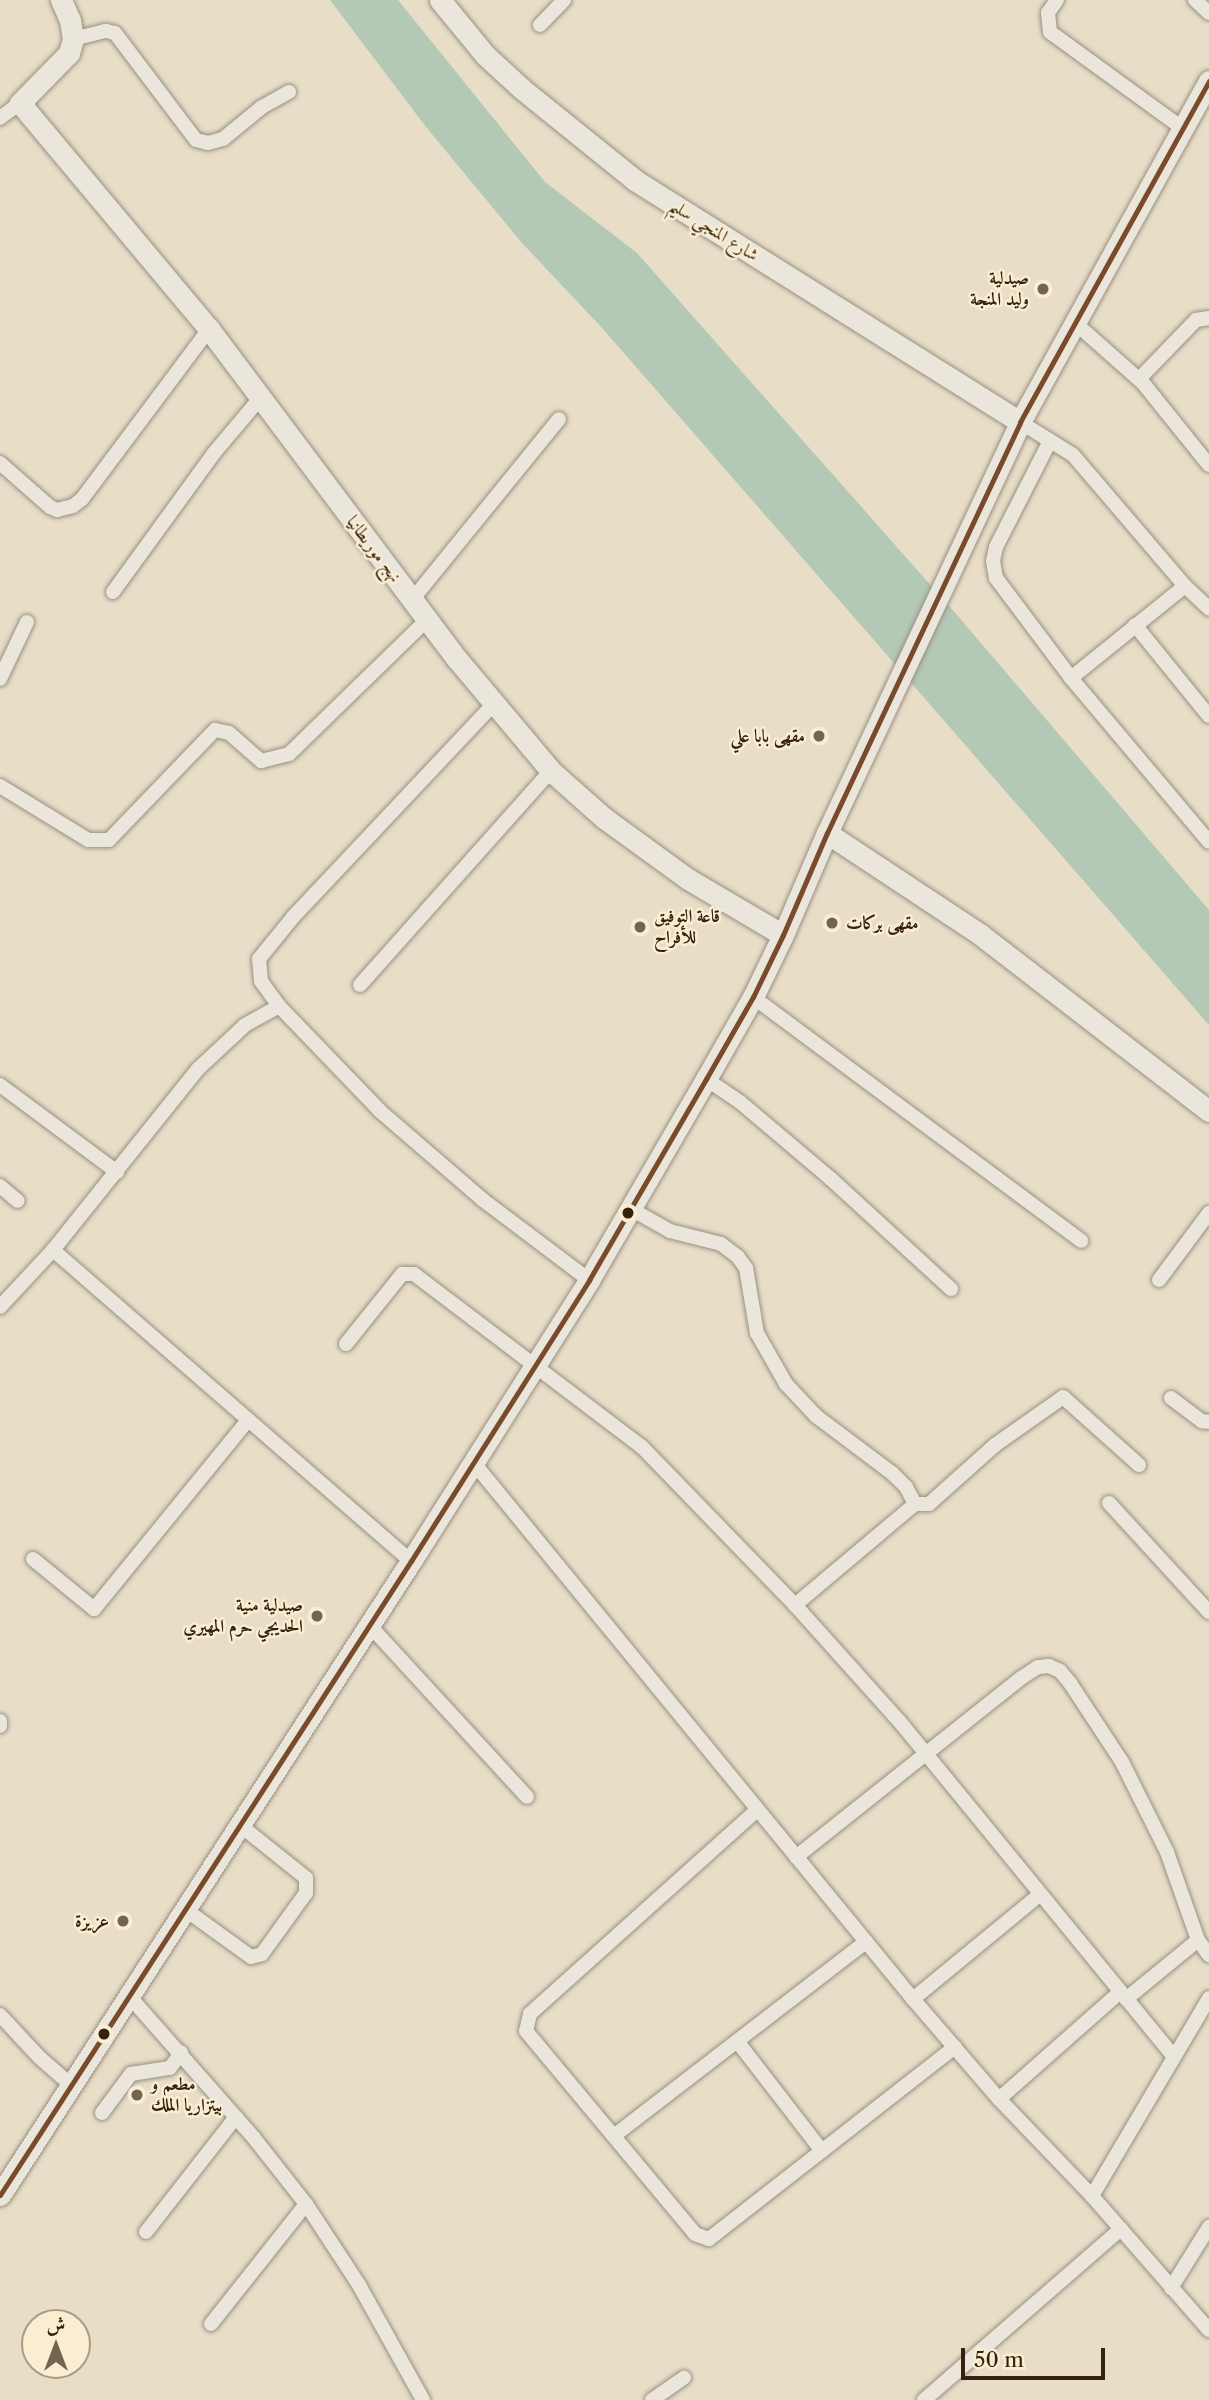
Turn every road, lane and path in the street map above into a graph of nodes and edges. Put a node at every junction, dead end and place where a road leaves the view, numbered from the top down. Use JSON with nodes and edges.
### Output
{"nodes":[{"id":1,"x":61,"y":0,"type":"edge"},
{"id":2,"x":440,"y":0,"type":"edge"},
{"id":3,"x":564,"y":0,"type":"edge"},
{"id":4,"x":1057,"y":0,"type":"edge"},
{"id":5,"x":1195,"y":0,"type":"edge"},
{"id":6,"x":1209,"y":13,"type":"edge"},
{"id":7,"x":540,"y":26,"type":"dead end"},
{"id":8,"x":72,"y":39,"type":"junction"},
{"id":9,"x":1209,"y":80,"type":"edge"},
{"id":10,"x":289,"y":92,"type":"dead end"},
{"id":11,"x":20,"y":103,"type":"junction"},
{"id":12,"x":0,"y":118,"type":"edge"},
{"id":13,"x":1182,"y":128,"type":"junction"},
{"id":14,"x":1209,"y":318,"type":"edge"},
{"id":15,"x":1074,"y":322,"type":"junction"},
{"id":16,"x":209,"y":329,"type":"junction"},
{"id":17,"x":1139,"y":379,"type":"junction"},
{"id":18,"x":262,"y":397,"type":"junction"},
{"id":19,"x":559,"y":419,"type":"dead end"},
{"id":20,"x":1020,"y":422,"type":"junction"},
{"id":21,"x":1050,"y":440,"type":"junction"},
{"id":22,"x":0,"y":463,"type":"edge"},
{"id":23,"x":1209,"y":465,"type":"edge"},
{"id":24,"x":1185,"y":586,"type":"junction"},
{"id":25,"x":113,"y":592,"type":"dead end"},
{"id":26,"x":412,"y":600,"type":"junction"},
{"id":27,"x":1209,"y":608,"type":"edge"},
{"id":28,"x":427,"y":620,"type":"junction"},
{"id":29,"x":27,"y":622,"type":"dead end"},
{"id":30,"x":1135,"y":625,"type":"junction"},
{"id":31,"x":1071,"y":678,"type":"junction"},
{"id":32,"x":0,"y":679,"type":"edge"},
{"id":33,"x":494,"y":705,"type":"junction"},
{"id":34,"x":1209,"y":716,"type":"edge"},
{"id":35,"x":551,"y":771,"type":"junction"},
{"id":36,"x":0,"y":786,"type":"edge"},
{"id":37,"x":827,"y":833,"type":"junction"},
{"id":38,"x":1208,"y":838,"type":"edge"},
{"id":39,"x":783,"y":935,"type":"junction"},
{"id":40,"x":360,"y":985,"type":"dead end"},
{"id":41,"x":753,"y":997,"type":"junction"},
{"id":42,"x":279,"y":1006,"type":"junction"},
{"id":43,"x":706,"y":1079,"type":"junction"},
{"id":44,"x":0,"y":1085,"type":"edge"},
{"id":45,"x":1209,"y":1111,"type":"edge"},
{"id":46,"x":117,"y":1172,"type":"junction"},
{"id":47,"x":0,"y":1186,"type":"edge"},
{"id":48,"x":18,"y":1200,"type":"dead end"},
{"id":49,"x":631,"y":1209,"type":"junction"},
{"id":50,"x":1209,"y":1213,"type":"edge"},
{"id":51,"x":1081,"y":1241,"type":"dead end"},
{"id":52,"x":53,"y":1250,"type":"junction"},
{"id":53,"x":589,"y":1280,"type":"junction"},
{"id":54,"x":1158,"y":1280,"type":"dead end"},
{"id":55,"x":951,"y":1289,"type":"dead end"},
{"id":56,"x":0,"y":1307,"type":"edge"},
{"id":57,"x":346,"y":1344,"type":"dead end"},
{"id":58,"x":535,"y":1365,"type":"junction"},
{"id":59,"x":1171,"y":1398,"type":"dead end"},
{"id":60,"x":248,"y":1420,"type":"junction"},
{"id":61,"x":1209,"y":1422,"type":"edge"},
{"id":62,"x":473,"y":1462,"type":"junction"},
{"id":63,"x":1139,"y":1465,"type":"dead end"},
{"id":64,"x":1109,"y":1503,"type":"dead end"},
{"id":65,"x":915,"y":1504,"type":"junction"},
{"id":66,"x":33,"y":1559,"type":"dead end"},
{"id":67,"x":411,"y":1561,"type":"junction"},
{"id":68,"x":795,"y":1605,"type":"junction"},
{"id":69,"x":1209,"y":1612,"type":"edge"},
{"id":70,"x":370,"y":1626,"type":"junction"},
{"id":71,"x":925,"y":1751,"type":"junction"},
{"id":72,"x":527,"y":1797,"type":"dead end"},
{"id":73,"x":757,"y":1810,"type":"junction"},
{"id":74,"x":241,"y":1826,"type":"junction"},
{"id":75,"x":796,"y":1857,"type":"junction"},
{"id":76,"x":1039,"y":1895,"type":"junction"},
{"id":77,"x":186,"y":1910,"type":"junction"},
{"id":78,"x":1198,"y":1940,"type":"junction"},
{"id":79,"x":866,"y":1942,"type":"junction"},
{"id":80,"x":1209,"y":1955,"type":"edge"},
{"id":81,"x":1123,"y":1995,"type":"junction"},
{"id":82,"x":129,"y":1996,"type":"junction"},
{"id":83,"x":1209,"y":1998,"type":"edge"},
{"id":84,"x":913,"y":1999,"type":"junction"},
{"id":85,"x":0,"y":2015,"type":"edge"},
{"id":86,"x":737,"y":2041,"type":"junction"},
{"id":87,"x":955,"y":2047,"type":"junction"},
{"id":88,"x":181,"y":2053,"type":"junction"},
{"id":89,"x":1173,"y":2056,"type":"junction"},
{"id":90,"x":71,"y":2085,"type":"junction"},
{"id":91,"x":999,"y":2099,"type":"junction"},
{"id":92,"x":102,"y":2113,"type":"dead end"},
{"id":93,"x":236,"y":2117,"type":"junction"},
{"id":94,"x":615,"y":2135,"type":"junction"},
{"id":95,"x":822,"y":2151,"type":"junction"},
{"id":96,"x":0,"y":2195,"type":"edge"},
{"id":97,"x":1092,"y":2196,"type":"junction"},
{"id":98,"x":306,"y":2204,"type":"junction"},
{"id":99,"x":1209,"y":2227,"type":"edge"},
{"id":100,"x":1121,"y":2229,"type":"junction"},
{"id":101,"x":146,"y":2232,"type":"dead end"},
{"id":102,"x":1171,"y":2288,"type":"junction"},
{"id":103,"x":211,"y":2324,"type":"dead end"},
{"id":104,"x":1209,"y":2330,"type":"edge"},
{"id":105,"x":684,"y":2378,"type":"dead end"},
{"id":106,"x":423,"y":2400,"type":"edge"},
{"id":107,"x":652,"y":2400,"type":"edge"},
{"id":108,"x":924,"y":2400,"type":"edge"}],
"edges":[{"from":1,"to":8,"type":"main road"},
{"from":2,"to":20,"type":"main road","name":"شارع المنجي سليم"},
{"from":3,"to":7,"type":"street"},
{"from":4,"to":13,"type":"street"},
{"from":5,"to":6,"type":"street"},
{"from":8,"to":10,"type":"street"},
{"from":8,"to":11,"type":"main road"},
{"from":9,"to":13,"type":"main road"},
{"from":11,"to":12,"type":"street"},
{"from":11,"to":16,"type":"main road","name":"نهج موريطانيا"},
{"from":13,"to":15,"type":"main road"},
{"from":14,"to":17,"type":"street"},
{"from":15,"to":17,"type":"street"},
{"from":15,"to":20,"type":"main road"},
{"from":16,"to":18,"type":"main road","name":"نهج موريطانيا"},
{"from":16,"to":22,"type":"street"},
{"from":17,"to":23,"type":"street"},
{"from":18,"to":25,"type":"street"},
{"from":18,"to":26,"type":"main road","name":"نهج موريطانيا"},
{"from":19,"to":26,"type":"street"},
{"from":20,"to":21,"type":"street"},
{"from":20,"to":37,"type":"main road"},
{"from":21,"to":24,"type":"street"},
{"from":21,"to":31,"type":"street"},
{"from":24,"to":27,"type":"street"},
{"from":24,"to":30,"type":"street"},
{"from":26,"to":28,"type":"main road","name":"نهج موريطانيا"},
{"from":28,"to":33,"type":"main road","name":"نهج موريطانيا"},
{"from":28,"to":36,"type":"street"},
{"from":29,"to":32,"type":"street"},
{"from":30,"to":31,"type":"street"},
{"from":30,"to":34,"type":"street"},
{"from":31,"to":38,"type":"street"},
{"from":33,"to":35,"type":"main road","name":"نهج موريطانيا"},
{"from":33,"to":42,"type":"street"},
{"from":35,"to":39,"type":"main road","name":"نهج موريطانيا"},
{"from":35,"to":40,"type":"street"},
{"from":37,"to":39,"type":"main road"},
{"from":37,"to":45,"type":"main road"},
{"from":39,"to":41,"type":"main road"},
{"from":41,"to":43,"type":"main road"},
{"from":41,"to":51,"type":"street"},
{"from":42,"to":46,"type":"street"},
{"from":42,"to":53,"type":"street"},
{"from":43,"to":49,"type":"main road"},
{"from":43,"to":55,"type":"street"},
{"from":44,"to":46,"type":"street"},
{"from":46,"to":52,"type":"street"},
{"from":47,"to":48,"type":"street"},
{"from":49,"to":53,"type":"main road"},
{"from":49,"to":65,"type":"street"},
{"from":50,"to":54,"type":"street"},
{"from":52,"to":56,"type":"street"},
{"from":52,"to":60,"type":"street"},
{"from":53,"to":58,"type":"main road"},
{"from":57,"to":58,"type":"street"},
{"from":58,"to":62,"type":"main road"},
{"from":58,"to":68,"type":"street"},
{"from":59,"to":61,"type":"street"},
{"from":60,"to":66,"type":"street"},
{"from":60,"to":67,"type":"street"},
{"from":62,"to":67,"type":"main road"},
{"from":62,"to":73,"type":"street"},
{"from":63,"to":65,"type":"street"},
{"from":64,"to":69,"type":"street"},
{"from":65,"to":68,"type":"street"},
{"from":67,"to":70,"type":"main road"},
{"from":68,"to":71,"type":"street"},
{"from":70,"to":72,"type":"street"},
{"from":70,"to":74,"type":"main road"},
{"from":71,"to":75,"type":"street"},
{"from":71,"to":76,"type":"street"},
{"from":71,"to":78,"type":"street"},
{"from":73,"to":75,"type":"street"},
{"from":73,"to":94,"type":"street"},
{"from":74,"to":77,"type":"main road"},
{"from":74,"to":77,"type":"street"},
{"from":75,"to":79,"type":"street"},
{"from":76,"to":81,"type":"street"},
{"from":76,"to":84,"type":"street"},
{"from":77,"to":82,"type":"main road"},
{"from":78,"to":80,"type":"street"},
{"from":78,"to":81,"type":"street"},
{"from":79,"to":84,"type":"street"},
{"from":79,"to":86,"type":"street"},
{"from":81,"to":89,"type":"street"},
{"from":81,"to":91,"type":"street"},
{"from":82,"to":88,"type":"street"},
{"from":82,"to":90,"type":"main road"},
{"from":83,"to":89,"type":"street"},
{"from":84,"to":87,"type":"street"},
{"from":85,"to":90,"type":"street"},
{"from":86,"to":94,"type":"street"},
{"from":86,"to":95,"type":"street"},
{"from":87,"to":91,"type":"street"},
{"from":87,"to":95,"type":"street"},
{"from":88,"to":92,"type":"street"},
{"from":88,"to":93,"type":"street"},
{"from":89,"to":97,"type":"street"},
{"from":90,"to":96,"type":"main road"},
{"from":91,"to":97,"type":"street"},
{"from":93,"to":98,"type":"street"},
{"from":93,"to":101,"type":"street"},
{"from":94,"to":95,"type":"street"},
{"from":97,"to":100,"type":"street"},
{"from":98,"to":103,"type":"street"},
{"from":98,"to":106,"type":"street"},
{"from":99,"to":102,"type":"street"},
{"from":100,"to":102,"type":"street"},
{"from":100,"to":108,"type":"street"},
{"from":102,"to":104,"type":"street"},
{"from":105,"to":107,"type":"street"}]}
